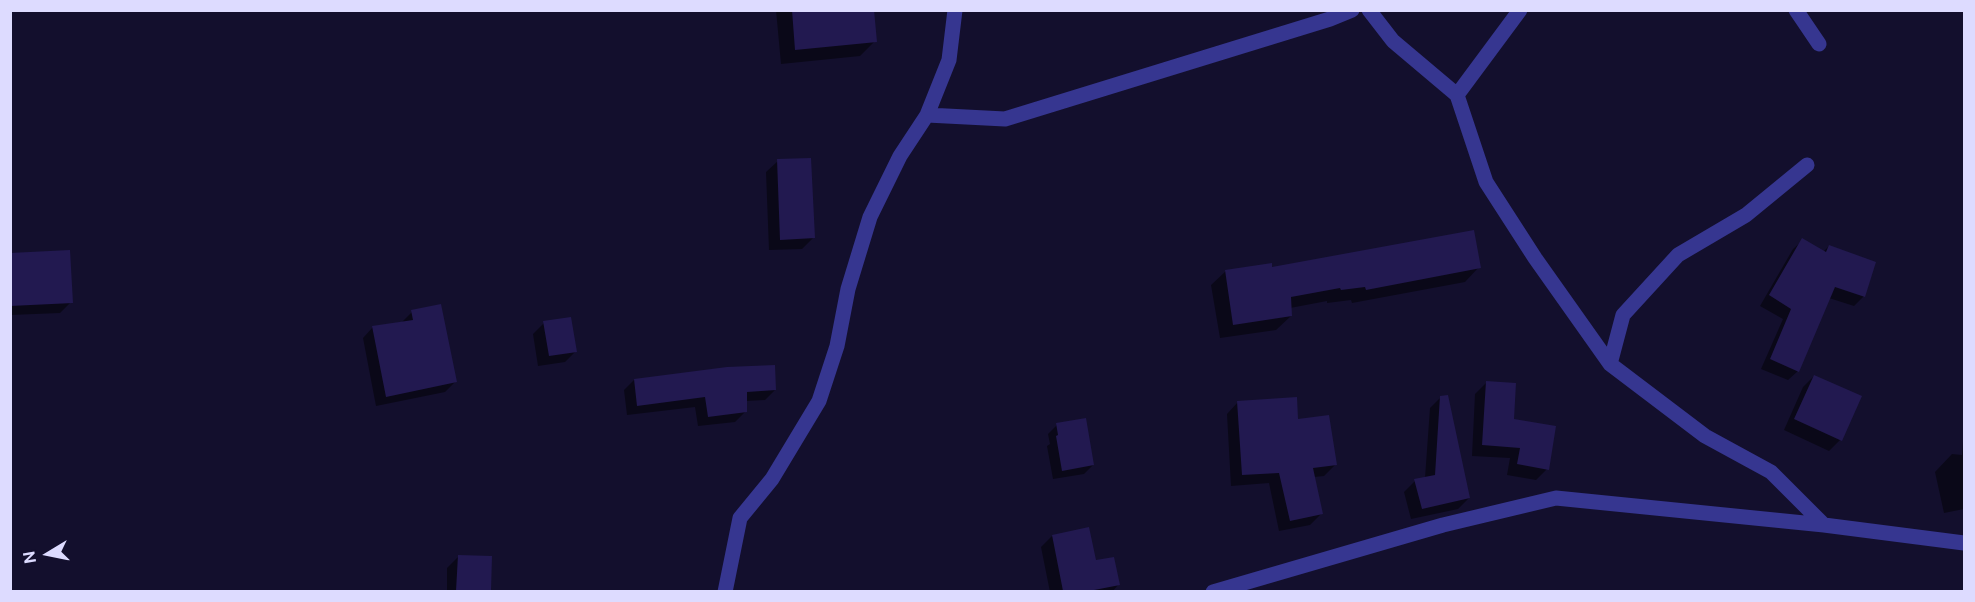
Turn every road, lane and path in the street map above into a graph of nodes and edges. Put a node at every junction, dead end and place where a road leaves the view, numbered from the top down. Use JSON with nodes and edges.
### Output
{"nodes":[{"id":1,"x":955,"y":10,"type":"edge"},
{"id":2,"x":1352,"y":10,"type":"edge"},
{"id":3,"x":1369,"y":10,"type":"edge"},
{"id":4,"x":1520,"y":10,"type":"edge"},
{"id":5,"x":1796,"y":10,"type":"edge"},
{"id":6,"x":1819,"y":44,"type":"dead end"},
{"id":7,"x":1457,"y":95,"type":"junction"},
{"id":8,"x":927,"y":115,"type":"junction"},
{"id":9,"x":1807,"y":165,"type":"dead end"},
{"id":10,"x":1610,"y":364,"type":"junction"},
{"id":11,"x":1824,"y":525,"type":"junction"},
{"id":12,"x":1965,"y":543,"type":"edge"},
{"id":13,"x":725,"y":591,"type":"edge"},
{"id":14,"x":1213,"y":591,"type":"edge"}],
"edges":[{"from":1,"to":8,"type":"street"},
{"from":2,"to":8,"type":"street"},
{"from":3,"to":7,"type":"street"},
{"from":4,"to":7,"type":"street"},
{"from":5,"to":6,"type":"street"},
{"from":7,"to":10,"type":"street"},
{"from":8,"to":13,"type":"street"},
{"from":9,"to":10,"type":"street"},
{"from":10,"to":11,"type":"street"},
{"from":11,"to":12,"type":"street"},
{"from":11,"to":14,"type":"street"}]}
